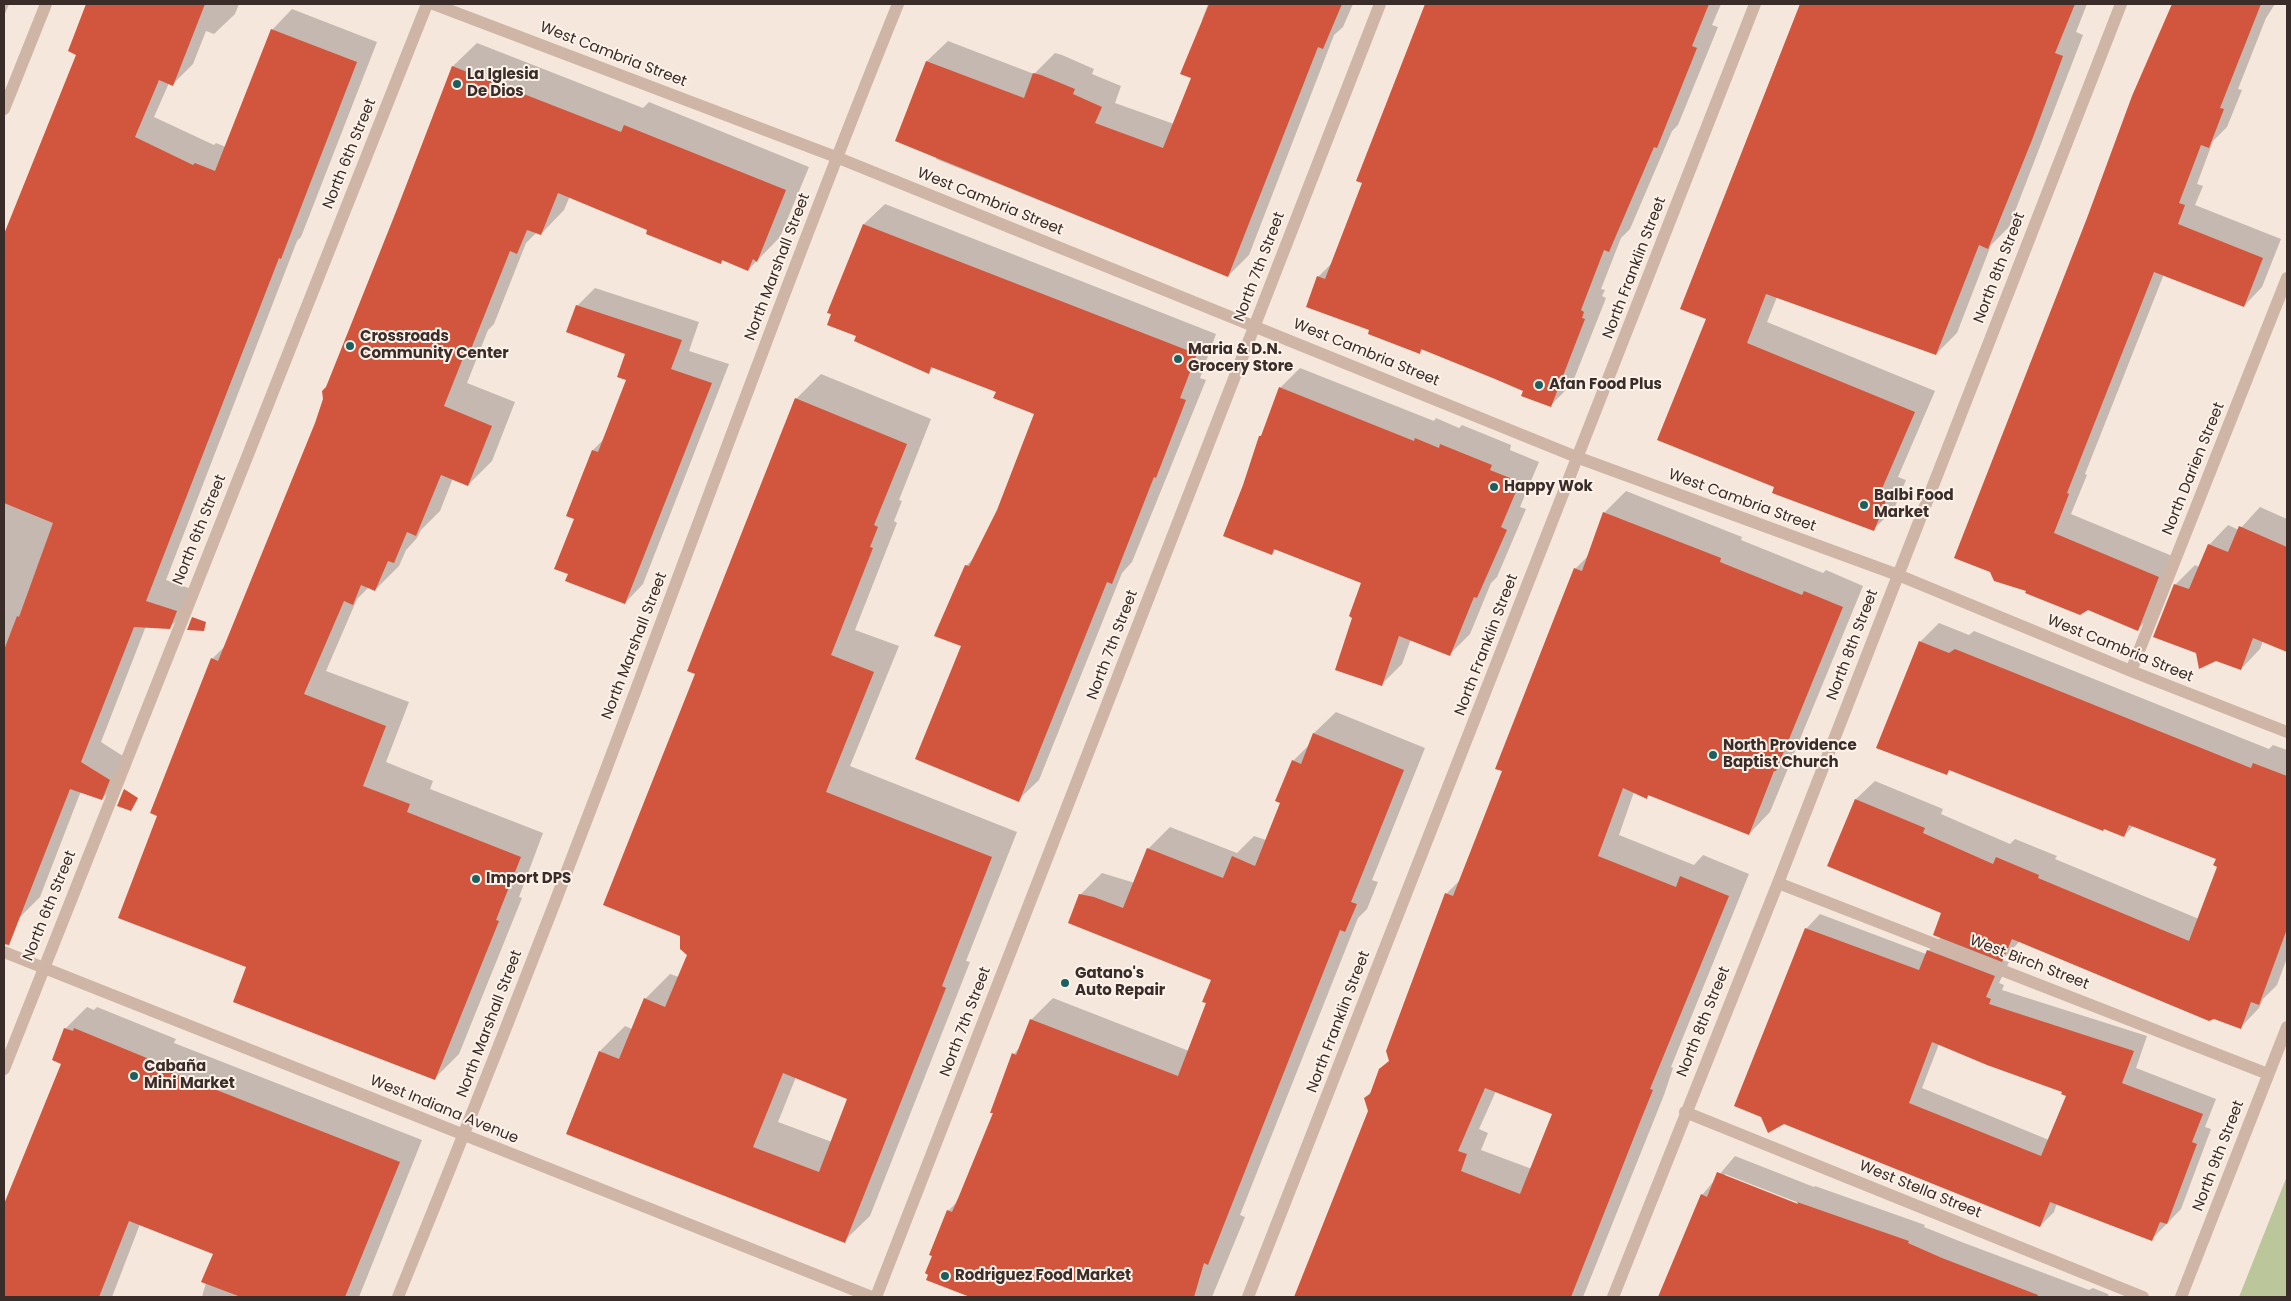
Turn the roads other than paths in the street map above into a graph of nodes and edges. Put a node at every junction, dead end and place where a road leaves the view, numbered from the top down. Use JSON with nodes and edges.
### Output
{"nodes":[{"id":1,"x":46,"y":4,"type":"edge"},
{"id":2,"x":427,"y":4,"type":"edge"},
{"id":3,"x":433,"y":4,"type":"edge"},
{"id":4,"x":898,"y":4,"type":"edge"},
{"id":5,"x":1380,"y":4,"type":"edge"},
{"id":6,"x":1755,"y":4,"type":"edge"},
{"id":7,"x":2121,"y":4,"type":"edge"},
{"id":8,"x":4,"y":109,"type":"edge"},
{"id":9,"x":836,"y":157,"type":"junction"},
{"id":10,"x":2287,"y":278,"type":"edge"},
{"id":11,"x":1255,"y":325,"type":"junction"},
{"id":12,"x":1578,"y":458,"type":"junction"},
{"id":13,"x":1898,"y":575,"type":"junction"},
{"id":14,"x":2131,"y":672,"type":"junction"},
{"id":15,"x":2287,"y":732,"type":"edge"},
{"id":16,"x":1778,"y":883,"type":"junction"},
{"id":17,"x":4,"y":952,"type":"edge"},
{"id":18,"x":43,"y":968,"type":"junction"},
{"id":19,"x":2287,"y":1027,"type":"edge"},
{"id":20,"x":4,"y":1069,"type":"edge"},
{"id":21,"x":2268,"y":1074,"type":"junction"},
{"id":22,"x":1685,"y":1112,"type":"junction"},
{"id":23,"x":464,"y":1135,"type":"junction"},
{"id":24,"x":398,"y":1297,"type":"edge"},
{"id":25,"x":872,"y":1297,"type":"edge"},
{"id":26,"x":876,"y":1297,"type":"edge"},
{"id":27,"x":1248,"y":1297,"type":"edge"},
{"id":28,"x":1612,"y":1297,"type":"edge"},
{"id":29,"x":2143,"y":1297,"type":"edge"},
{"id":30,"x":2181,"y":1297,"type":"edge"}],
"edges":[{"from":1,"to":8,"type":"street"},
{"from":2,"to":18,"type":"street","name":"North 6th Street"},
{"from":3,"to":9,"type":"street","name":"West Cambria Street"},
{"from":4,"to":9,"type":"street","name":"North Marshall Street"},
{"from":5,"to":11,"type":"street","name":"North 7th Street"},
{"from":6,"to":12,"type":"street","name":"North Franklin Street"},
{"from":7,"to":13,"type":"street","name":"North 8th Street"},
{"from":9,"to":11,"type":"street","name":"West Cambria Street"},
{"from":9,"to":23,"type":"street","name":"North Marshall Street"},
{"from":10,"to":14,"type":"street","name":"North Darien Street"},
{"from":11,"to":12,"type":"street","name":"West Cambria Street"},
{"from":11,"to":26,"type":"street","name":"North 7th Street"},
{"from":12,"to":13,"type":"street","name":"West Cambria Street"},
{"from":12,"to":27,"type":"street","name":"North Franklin Street"},
{"from":13,"to":14,"type":"street","name":"West Cambria Street"},
{"from":13,"to":16,"type":"street","name":"North 8th Street"},
{"from":14,"to":15,"type":"street","name":"West Cambria Street"},
{"from":16,"to":21,"type":"street","name":"West Birch Street"},
{"from":16,"to":22,"type":"street","name":"North 8th Street"},
{"from":17,"to":18,"type":"street","name":"West Indiana Avenue"},
{"from":18,"to":20,"type":"street","name":"North 6th Street"},
{"from":18,"to":23,"type":"street","name":"West Indiana Avenue"},
{"from":19,"to":21,"type":"street","name":"North 9th Street"},
{"from":21,"to":30,"type":"street","name":"North 9th Street"},
{"from":22,"to":28,"type":"street","name":"North 8th Street"},
{"from":22,"to":29,"type":"street","name":"West Stella Street"},
{"from":23,"to":24,"type":"street","name":"North Marshall Street"},
{"from":23,"to":25,"type":"street","name":"West Indiana Avenue"}]}
